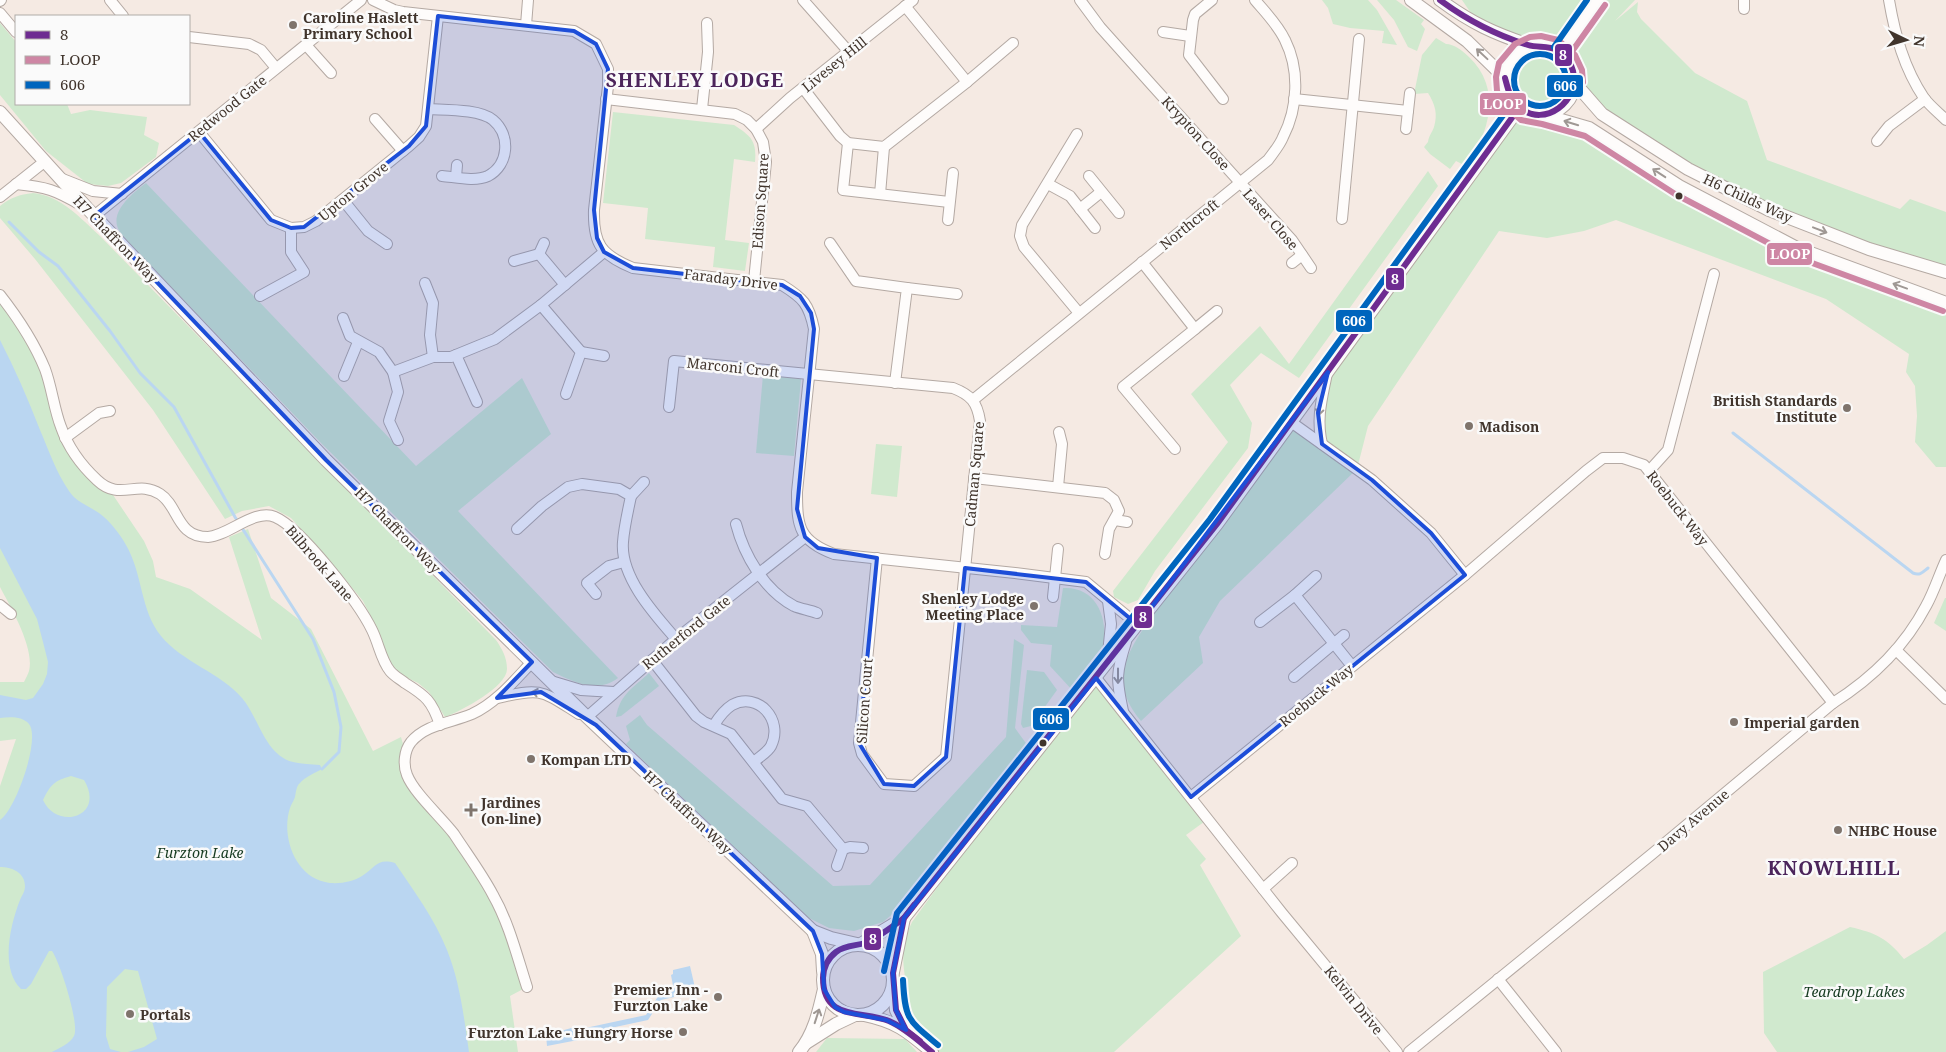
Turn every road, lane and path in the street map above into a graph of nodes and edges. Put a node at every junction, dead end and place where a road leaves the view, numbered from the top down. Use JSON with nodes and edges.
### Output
{"nodes":[{"id":1,"x":110,"y":0,"type":"edge"},
{"id":2,"x":361,"y":0,"type":"edge"},
{"id":3,"x":373,"y":0,"type":"edge"},
{"id":4,"x":528,"y":0,"type":"edge"},
{"id":5,"x":803,"y":0,"type":"edge"},
{"id":6,"x":1080,"y":0,"type":"edge"},
{"id":7,"x":1212,"y":0,"type":"edge"},
{"id":8,"x":1255,"y":0,"type":"edge"},
{"id":9,"x":1411,"y":0,"type":"edge"},
{"id":10,"x":1440,"y":0,"type":"edge"},
{"id":11,"x":1598,"y":0,"type":"edge"},
{"id":12,"x":1889,"y":0,"type":"edge"},
{"id":13,"x":909,"y":3,"type":"edge"},
{"id":14,"x":0,"y":13,"type":"edge"},
{"id":15,"x":122,"y":15,"type":"edge"},
{"id":16,"x":438,"y":16,"type":"junction"},
{"id":17,"x":706,"y":23,"type":"dead end"},
{"id":18,"x":526,"y":25,"type":"junction"},
{"id":19,"x":15,"y":31,"type":"edge"},
{"id":20,"x":1163,"y":32,"type":"dead end"},
{"id":21,"x":1190,"y":36,"type":"junction"},
{"id":22,"x":190,"y":37,"type":"edge"},
{"id":23,"x":1359,"y":39,"type":"dead end"},
{"id":24,"x":306,"y":44,"type":"junction"},
{"id":25,"x":1013,"y":44,"type":"dead end"},
{"id":26,"x":1532,"y":46,"type":"junction"},
{"id":27,"x":849,"y":52,"type":"junction"},
{"id":28,"x":1561,"y":52,"type":"junction"},
{"id":29,"x":276,"y":68,"type":"junction"},
{"id":30,"x":332,"y":73,"type":"dead end"},
{"id":31,"x":1505,"y":78,"type":"junction"},
{"id":32,"x":966,"y":82,"type":"junction"},
{"id":33,"x":1574,"y":82,"type":"junction"},
{"id":34,"x":803,"y":88,"type":"junction"},
{"id":35,"x":1410,"y":93,"type":"dead end"},
{"id":36,"x":606,"y":99,"type":"junction"},
{"id":37,"x":1223,"y":99,"type":"dead end"},
{"id":38,"x":1294,"y":99,"type":"junction"},
{"id":39,"x":1925,"y":99,"type":"junction"},
{"id":40,"x":1352,"y":105,"type":"junction"},
{"id":41,"x":1519,"y":108,"type":"junction"},
{"id":42,"x":429,"y":109,"type":"junction"},
{"id":43,"x":702,"y":109,"type":"junction"},
{"id":44,"x":1408,"y":111,"type":"junction"},
{"id":45,"x":0,"y":112,"type":"edge"},
{"id":46,"x":1544,"y":115,"type":"junction"},
{"id":47,"x":375,"y":118,"type":"dead end"},
{"id":48,"x":1946,"y":120,"type":"edge"},
{"id":49,"x":756,"y":129,"type":"junction"},
{"id":50,"x":1406,"y":129,"type":"dead end"},
{"id":51,"x":199,"y":132,"type":"junction"},
{"id":52,"x":1077,"y":134,"type":"dead end"},
{"id":53,"x":1877,"y":141,"type":"dead end"},
{"id":54,"x":848,"y":143,"type":"junction"},
{"id":55,"x":884,"y":147,"type":"junction"},
{"id":56,"x":403,"y":151,"type":"junction"},
{"id":57,"x":40,"y":158,"type":"junction"},
{"id":58,"x":457,"y":165,"type":"dead end"},
{"id":59,"x":953,"y":173,"type":"dead end"},
{"id":60,"x":57,"y":176,"type":"junction"},
{"id":61,"x":442,"y":176,"type":"dead end"},
{"id":62,"x":1088,"y":176,"type":"dead end"},
{"id":63,"x":456,"y":177,"type":"junction"},
{"id":64,"x":1240,"y":182,"type":"junction"},
{"id":65,"x":16,"y":184,"type":"junction"},
{"id":66,"x":1048,"y":184,"type":"junction"},
{"id":67,"x":1101,"y":192,"type":"junction"},
{"id":68,"x":122,"y":194,"type":"junction"},
{"id":69,"x":880,"y":194,"type":"junction"},
{"id":70,"x":0,"y":198,"type":"edge"},
{"id":71,"x":343,"y":200,"type":"junction"},
{"id":72,"x":949,"y":202,"type":"junction"},
{"id":73,"x":1080,"y":209,"type":"junction"},
{"id":74,"x":90,"y":212,"type":"junction"},
{"id":75,"x":1119,"y":213,"type":"dead end"},
{"id":76,"x":1342,"y":219,"type":"dead end"},
{"id":77,"x":948,"y":220,"type":"dead end"},
{"id":78,"x":291,"y":228,"type":"junction"},
{"id":79,"x":1095,"y":228,"type":"dead end"},
{"id":80,"x":544,"y":243,"type":"dead end"},
{"id":81,"x":830,"y":243,"type":"dead end"},
{"id":82,"x":387,"y":244,"type":"dead end"},
{"id":83,"x":604,"y":252,"type":"junction"},
{"id":84,"x":539,"y":254,"type":"junction"},
{"id":85,"x":1302,"y":255,"type":"junction"},
{"id":86,"x":514,"y":261,"type":"dead end"},
{"id":87,"x":1142,"y":262,"type":"junction"},
{"id":88,"x":1292,"y":263,"type":"dead end"},
{"id":89,"x":1311,"y":268,"type":"dead end"},
{"id":90,"x":1946,"y":272,"type":"edge"},
{"id":91,"x":1714,"y":274,"type":"dead end"},
{"id":92,"x":754,"y":281,"type":"junction"},
{"id":93,"x":424,"y":283,"type":"dead end"},
{"id":94,"x":565,"y":284,"type":"junction"},
{"id":95,"x":907,"y":288,"type":"junction"},
{"id":96,"x":957,"y":294,"type":"dead end"},
{"id":97,"x":0,"y":295,"type":"edge"},
{"id":98,"x":260,"y":296,"type":"dead end"},
{"id":99,"x":1946,"y":302,"type":"edge"},
{"id":100,"x":541,"y":305,"type":"junction"},
{"id":101,"x":1217,"y":311,"type":"dead end"},
{"id":102,"x":1079,"y":313,"type":"junction"},
{"id":103,"x":343,"y":318,"type":"dead end"},
{"id":104,"x":1195,"y":329,"type":"junction"},
{"id":105,"x":358,"y":342,"type":"junction"},
{"id":106,"x":581,"y":352,"type":"junction"},
{"id":107,"x":456,"y":355,"type":"junction"},
{"id":108,"x":604,"y":356,"type":"dead end"},
{"id":109,"x":433,"y":357,"type":"junction"},
{"id":110,"x":393,"y":372,"type":"junction"},
{"id":111,"x":1328,"y":372,"type":"junction"},
{"id":112,"x":809,"y":375,"type":"junction"},
{"id":113,"x":344,"y":376,"type":"dead end"},
{"id":114,"x":894,"y":383,"type":"junction"},
{"id":115,"x":566,"y":394,"type":"dead end"},
{"id":116,"x":972,"y":400,"type":"junction"},
{"id":117,"x":477,"y":402,"type":"dead end"},
{"id":118,"x":669,"y":407,"type":"dead end"},
{"id":119,"x":110,"y":411,"type":"dead end"},
{"id":120,"x":1291,"y":422,"type":"junction"},
{"id":121,"x":1059,"y":432,"type":"dead end"},
{"id":122,"x":66,"y":438,"type":"junction"},
{"id":123,"x":398,"y":440,"type":"dead end"},
{"id":124,"x":1322,"y":444,"type":"junction"},
{"id":125,"x":1175,"y":449,"type":"dead end"},
{"id":126,"x":1649,"y":472,"type":"junction"},
{"id":127,"x":974,"y":478,"type":"junction"},
{"id":128,"x":644,"y":482,"type":"dead end"},
{"id":129,"x":1058,"y":488,"type":"junction"},
{"id":130,"x":631,"y":496,"type":"junction"},
{"id":131,"x":1115,"y":520,"type":"junction"},
{"id":132,"x":1127,"y":522,"type":"dead end"},
{"id":133,"x":736,"y":524,"type":"dead end"},
{"id":134,"x":517,"y":529,"type":"dead end"},
{"id":135,"x":805,"y":537,"type":"junction"},
{"id":136,"x":1056,"y":549,"type":"dead end"},
{"id":137,"x":1104,"y":554,"type":"dead end"},
{"id":138,"x":877,"y":558,"type":"junction"},
{"id":139,"x":1946,"y":560,"type":"edge"},
{"id":140,"x":624,"y":562,"type":"junction"},
{"id":141,"x":965,"y":568,"type":"junction"},
{"id":142,"x":759,"y":573,"type":"junction"},
{"id":143,"x":1316,"y":576,"type":"dead end"},
{"id":144,"x":1465,"y":576,"type":"junction"},
{"id":145,"x":1055,"y":577,"type":"junction"},
{"id":146,"x":596,"y":594,"type":"dead end"},
{"id":147,"x":1295,"y":595,"type":"junction"},
{"id":148,"x":1054,"y":596,"type":"dead end"},
{"id":149,"x":1108,"y":601,"type":"junction"},
{"id":150,"x":0,"y":607,"type":"edge"},
{"id":151,"x":817,"y":612,"type":"dead end"},
{"id":152,"x":11,"y":614,"type":"dead end"},
{"id":153,"x":1260,"y":622,"type":"dead end"},
{"id":154,"x":1138,"y":625,"type":"junction"},
{"id":155,"x":1344,"y":635,"type":"dead end"},
{"id":156,"x":1127,"y":639,"type":"junction"},
{"id":157,"x":676,"y":640,"type":"junction"},
{"id":158,"x":1334,"y":645,"type":"junction"},
{"id":159,"x":1896,"y":650,"type":"junction"},
{"id":160,"x":652,"y":660,"type":"junction"},
{"id":161,"x":532,"y":662,"type":"junction"},
{"id":162,"x":1107,"y":664,"type":"junction"},
{"id":163,"x":1352,"y":666,"type":"junction"},
{"id":164,"x":1294,"y":677,"type":"dead end"},
{"id":165,"x":1096,"y":678,"type":"junction"},
{"id":166,"x":550,"y":680,"type":"junction"},
{"id":167,"x":614,"y":692,"type":"junction"},
{"id":168,"x":497,"y":698,"type":"junction"},
{"id":169,"x":1946,"y":699,"type":"edge"},
{"id":170,"x":1833,"y":703,"type":"junction"},
{"id":171,"x":1124,"y":714,"type":"junction"},
{"id":172,"x":592,"y":721,"type":"junction"},
{"id":173,"x":440,"y":725,"type":"junction"},
{"id":174,"x":714,"y":725,"type":"junction"},
{"id":175,"x":754,"y":762,"type":"junction"},
{"id":176,"x":1191,"y":797,"type":"junction"},
{"id":177,"x":863,"y":848,"type":"dead end"},
{"id":178,"x":843,"y":849,"type":"junction"},
{"id":179,"x":1292,"y":864,"type":"dead end"},
{"id":180,"x":837,"y":866,"type":"dead end"},
{"id":181,"x":1263,"y":889,"type":"junction"},
{"id":182,"x":904,"y":918,"type":"junction"},
{"id":183,"x":812,"y":930,"type":"junction"},
{"id":184,"x":859,"y":944,"type":"junction"},
{"id":185,"x":823,"y":974,"type":"junction"},
{"id":186,"x":894,"y":977,"type":"junction"},
{"id":187,"x":1498,"y":979,"type":"junction"},
{"id":188,"x":527,"y":987,"type":"dead end"},
{"id":189,"x":824,"y":988,"type":"junction"},
{"id":190,"x":859,"y":1015,"type":"junction"},
{"id":191,"x":906,"y":1030,"type":"junction"},
{"id":192,"x":803,"y":1048,"type":"edge"},
{"id":193,"x":932,"y":1052,"type":"edge"},
{"id":194,"x":1397,"y":1052,"type":"edge"},
{"id":195,"x":1408,"y":1052,"type":"edge"},
{"id":196,"x":1556,"y":1052,"type":"edge"}],
"edges":[{"from":1,"to":15,"type":"street"},
{"from":2,"to":24,"type":"street","name":"Redwood Gate"},
{"from":3,"to":16,"type":"street"},
{"from":4,"to":18,"type":"street"},
{"from":5,"to":27,"type":"street"},
{"from":6,"to":64,"type":"street","name":"Krypton Close"},
{"from":7,"to":21,"type":"street"},
{"from":8,"to":38,"type":"street","name":"Northcroft"},
{"from":31,"to":9,"type":"street","one_way":true},
{"from":10,"to":26,"type":"street"},
{"from":11,"to":28,"type":"street"},
{"from":12,"to":39,"type":"street"},
{"from":13,"to":27,"type":"street","name":"Livesey Hill"},
{"from":13,"to":32,"type":"street"},
{"from":14,"to":19,"type":"street"},
{"from":16,"to":18,"type":"street"},
{"from":16,"to":42,"type":"street","name":"Upton Grove"},
{"from":17,"to":43,"type":"street"},
{"from":18,"to":36,"type":"street"},
{"from":20,"to":21,"type":"street"},
{"from":21,"to":37,"type":"street"},
{"from":22,"to":29,"type":"street"},
{"from":23,"to":40,"type":"street"},
{"from":24,"to":29,"type":"street","name":"Redwood Gate"},
{"from":24,"to":30,"type":"street"},
{"from":25,"to":32,"type":"street"},
{"from":26,"to":28,"type":"street"},
{"from":26,"to":31,"type":"street"},
{"from":27,"to":34,"type":"street","name":"Livesey Hill"},
{"from":28,"to":33,"type":"street"},
{"from":29,"to":51,"type":"street","name":"Redwood Gate"},
{"from":31,"to":41,"type":"street"},
{"from":32,"to":55,"type":"street"},
{"from":33,"to":46,"type":"street"},
{"from":33,"to":90,"type":"street","name":"H6 Childs Way","one_way":true},
{"from":34,"to":49,"type":"street","name":"Livesey Hill"},
{"from":34,"to":54,"type":"street"},
{"from":35,"to":44,"type":"street"},
{"from":36,"to":43,"type":"street"},
{"from":36,"to":83,"type":"street"},
{"from":38,"to":40,"type":"street"},
{"from":38,"to":64,"type":"street","name":"Northcroft"},
{"from":39,"to":48,"type":"street"},
{"from":39,"to":53,"type":"street"},
{"from":40,"to":44,"type":"street"},
{"from":40,"to":76,"type":"street"},
{"from":41,"to":46,"type":"street"},
{"from":41,"to":111,"type":"street"},
{"from":42,"to":56,"type":"street","name":"Upton Grove"},
{"from":42,"to":63,"type":"street"},
{"from":43,"to":49,"type":"street"},
{"from":44,"to":50,"type":"street"},
{"from":45,"to":57,"type":"street","name":"H7 Chaffron Way"},
{"from":99,"to":46,"type":"street","name":"H6 Childs Way","one_way":true},
{"from":47,"to":56,"type":"street"},
{"from":49,"to":92,"type":"street","name":"Edison Square"},
{"from":51,"to":68,"type":"street","name":"Redwood Gate"},
{"from":51,"to":78,"type":"street"},
{"from":52,"to":66,"type":"street"},
{"from":54,"to":55,"type":"street"},
{"from":54,"to":69,"type":"street"},
{"from":55,"to":69,"type":"street"},
{"from":56,"to":71,"type":"street","name":"Upton Grove"},
{"from":57,"to":60,"type":"street","name":"H7 Chaffron Way"},
{"from":57,"to":65,"type":"street"},
{"from":58,"to":63,"type":"street"},
{"from":59,"to":72,"type":"street"},
{"from":60,"to":68,"type":"street"},
{"from":60,"to":74,"type":"street","name":"H7 Chaffron Way"},
{"from":61,"to":63,"type":"street"},
{"from":62,"to":67,"type":"street"},
{"from":64,"to":85,"type":"street","name":"Laser Close"},
{"from":64,"to":87,"type":"street","name":"Northcroft"},
{"from":65,"to":70,"type":"street"},
{"from":65,"to":74,"type":"street"},
{"from":66,"to":73,"type":"street"},
{"from":66,"to":102,"type":"street"},
{"from":67,"to":73,"type":"street"},
{"from":67,"to":75,"type":"street"},
{"from":68,"to":74,"type":"street","name":"Redwood Gate"},
{"from":69,"to":72,"type":"street"},
{"from":71,"to":78,"type":"street","name":"Upton Grove"},
{"from":71,"to":82,"type":"street"},
{"from":72,"to":77,"type":"street"},
{"from":73,"to":79,"type":"street"},
{"from":74,"to":161,"type":"street","name":"H7 Chaffron Way"},
{"from":78,"to":98,"type":"street"},
{"from":80,"to":84,"type":"street"},
{"from":81,"to":95,"type":"street"},
{"from":83,"to":92,"type":"street","name":"Faraday Drive"},
{"from":83,"to":94,"type":"street"},
{"from":84,"to":86,"type":"street"},
{"from":84,"to":94,"type":"street"},
{"from":85,"to":88,"type":"street","name":"Laser Close"},
{"from":85,"to":89,"type":"street","name":"Laser Close"},
{"from":87,"to":102,"type":"street","name":"Northcroft"},
{"from":87,"to":104,"type":"street"},
{"from":91,"to":126,"type":"street"},
{"from":92,"to":112,"type":"street","name":"Faraday Drive"},
{"from":93,"to":109,"type":"street"},
{"from":94,"to":100,"type":"street"},
{"from":95,"to":96,"type":"street"},
{"from":95,"to":114,"type":"street"},
{"from":97,"to":122,"type":"street","name":"Bilbrook Lane"},
{"from":100,"to":106,"type":"street"},
{"from":100,"to":107,"type":"street"},
{"from":101,"to":104,"type":"street"},
{"from":102,"to":116,"type":"street","name":"Northcroft"},
{"from":103,"to":105,"type":"street"},
{"from":104,"to":125,"type":"street"},
{"from":105,"to":110,"type":"street"},
{"from":105,"to":113,"type":"street"},
{"from":106,"to":108,"type":"street"},
{"from":106,"to":115,"type":"street"},
{"from":107,"to":109,"type":"street"},
{"from":107,"to":117,"type":"street"},
{"from":109,"to":110,"type":"street"},
{"from":110,"to":123,"type":"street"},
{"from":111,"to":120,"type":"street"},
{"from":111,"to":124,"type":"street","one_way":true},
{"from":112,"to":114,"type":"street"},
{"from":112,"to":118,"type":"street","name":"Marconi Croft"},
{"from":112,"to":135,"type":"street","name":"Faraday Drive"},
{"from":114,"to":116,"type":"street"},
{"from":116,"to":127,"type":"street","name":"Cadman Square"},
{"from":119,"to":122,"type":"street"},
{"from":120,"to":124,"type":"street"},
{"from":120,"to":154,"type":"street"},
{"from":121,"to":129,"type":"street"},
{"from":122,"to":173,"type":"street","name":"Bilbrook Lane"},
{"from":124,"to":144,"type":"street"},
{"from":126,"to":144,"type":"street","name":"Roebuck Way"},
{"from":126,"to":170,"type":"street","name":"Roebuck Way"},
{"from":127,"to":129,"type":"street"},
{"from":127,"to":141,"type":"street","name":"Cadman Square"},
{"from":128,"to":130,"type":"street"},
{"from":129,"to":131,"type":"street"},
{"from":130,"to":134,"type":"street"},
{"from":130,"to":140,"type":"street"},
{"from":131,"to":132,"type":"street"},
{"from":131,"to":137,"type":"street"},
{"from":133,"to":142,"type":"street"},
{"from":135,"to":138,"type":"street"},
{"from":135,"to":142,"type":"street","name":"Rutherford Gate"},
{"from":136,"to":145,"type":"street"},
{"from":138,"to":141,"type":"street"},
{"from":138,"to":141,"type":"street","name":"Silicon Court"},
{"from":139,"to":159,"type":"street","name":"Davy Avenue"},
{"from":140,"to":146,"type":"street"},
{"from":140,"to":157,"type":"street"},
{"from":141,"to":145,"type":"street"},
{"from":142,"to":151,"type":"street"},
{"from":142,"to":157,"type":"street","name":"Rutherford Gate"},
{"from":143,"to":147,"type":"street"},
{"from":144,"to":163,"type":"street","name":"Roebuck Way"},
{"from":145,"to":148,"type":"street"},
{"from":145,"to":149,"type":"street"},
{"from":147,"to":153,"type":"street"},
{"from":147,"to":158,"type":"street"},
{"from":149,"to":154,"type":"street"},
{"from":149,"to":162,"type":"street"},
{"from":150,"to":152,"type":"street"},
{"from":154,"to":156,"type":"street"},
{"from":155,"to":158,"type":"street"},
{"from":156,"to":162,"type":"street"},
{"from":156,"to":171,"type":"street","name":"Kelvin Drive","one_way":true},
{"from":157,"to":160,"type":"street","name":"Rutherford Gate"},
{"from":158,"to":163,"type":"street"},
{"from":158,"to":164,"type":"street"},
{"from":159,"to":169,"type":"street"},
{"from":159,"to":170,"type":"street","name":"Davy Avenue"},
{"from":160,"to":167,"type":"street","name":"Rutherford Gate"},
{"from":160,"to":174,"type":"street"},
{"from":161,"to":166,"type":"street","name":"H7 Chaffron Way"},
{"from":161,"to":168,"type":"street"},
{"from":162,"to":165,"type":"street"},
{"from":163,"to":176,"type":"street","name":"Roebuck Way"},
{"from":165,"to":171,"type":"street","name":"Kelvin Drive"},
{"from":165,"to":182,"type":"street"},
{"from":166,"to":167,"type":"street"},
{"from":166,"to":172,"type":"street","name":"H7 Chaffron Way"},
{"from":167,"to":172,"type":"street","name":"Rutherford Gate"},
{"from":172,"to":168,"type":"street","one_way":true},
{"from":168,"to":173,"type":"street"},
{"from":170,"to":187,"type":"street","name":"Davy Avenue"},
{"from":171,"to":176,"type":"street","name":"Kelvin Drive"},
{"from":172,"to":183,"type":"street","name":"H7 Chaffron Way"},
{"from":173,"to":188,"type":"street"},
{"from":174,"to":175,"type":"street"},
{"from":174,"to":175,"type":"street"},
{"from":175,"to":178,"type":"street"},
{"from":176,"to":181,"type":"street","name":"Kelvin Drive"},
{"from":177,"to":178,"type":"street"},
{"from":178,"to":180,"type":"street"},
{"from":179,"to":181,"type":"street"},
{"from":181,"to":194,"type":"street","name":"Kelvin Drive"},
{"from":182,"to":184,"type":"street"},
{"from":182,"to":186,"type":"street"},
{"from":183,"to":184,"type":"street","name":"H7 Chaffron Way"},
{"from":183,"to":185,"type":"street","name":"H7 Chaffron Way"},
{"from":184,"to":185,"type":"street"},
{"from":184,"to":186,"type":"street"},
{"from":185,"to":189,"type":"street"},
{"from":186,"to":190,"type":"street"},
{"from":186,"to":191,"type":"street"},
{"from":187,"to":195,"type":"street","name":"Davy Avenue"},
{"from":187,"to":196,"type":"street"},
{"from":189,"to":190,"type":"street"},
{"from":192,"to":189,"type":"street","one_way":true},
{"from":190,"to":191,"type":"street"},
{"from":190,"to":192,"type":"street"},
{"from":191,"to":193,"type":"street"}]}
